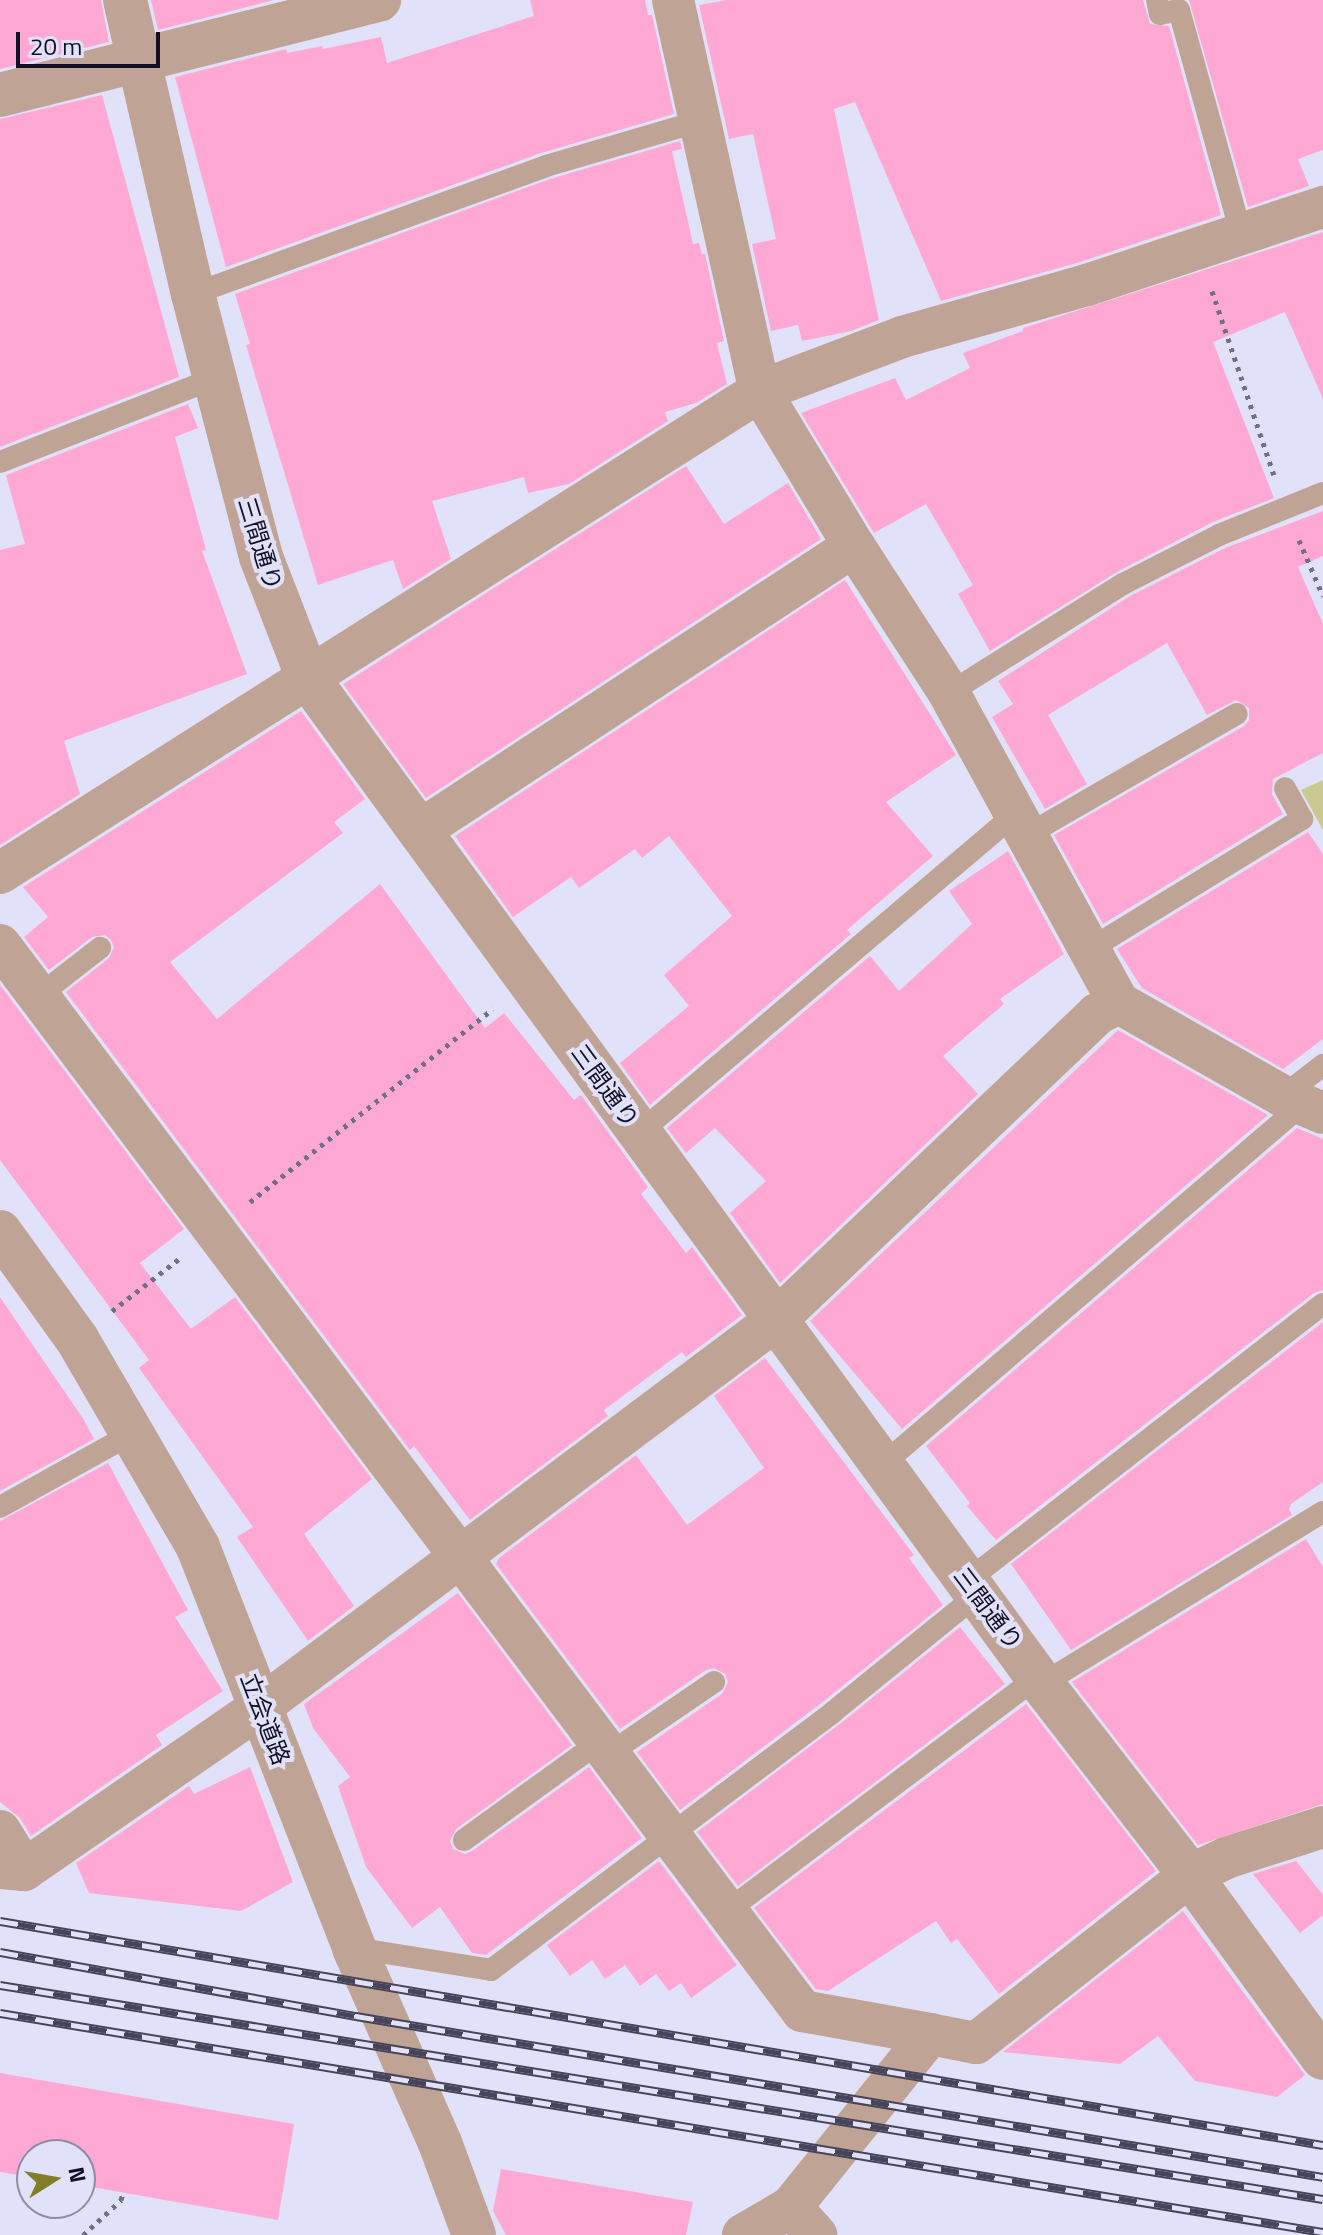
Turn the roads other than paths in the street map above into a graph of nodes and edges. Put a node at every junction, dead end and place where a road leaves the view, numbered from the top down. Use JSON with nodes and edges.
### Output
{"nodes":[{"id":1,"x":125,"y":0,"type":"edge"},
{"id":2,"x":379,"y":0,"type":"edge"},
{"id":3,"x":673,"y":0,"type":"edge"},
{"id":4,"x":1157,"y":0,"type":"edge"},
{"id":5,"x":141,"y":60,"type":"junction"},
{"id":6,"x":0,"y":95,"type":"edge"},
{"id":7,"x":700,"y":121,"type":"junction"},
{"id":8,"x":1323,"y":207,"type":"edge"},
{"id":9,"x":1241,"y":234,"type":"junction"},
{"id":10,"x":193,"y":294,"type":"junction"},
{"id":11,"x":215,"y":378,"type":"junction"},
{"id":12,"x":760,"y":391,"type":"junction"},
{"id":13,"x":0,"y":462,"type":"edge"},
{"id":14,"x":1323,"y":493,"type":"edge"},
{"id":15,"x":854,"y":546,"type":"junction"},
{"id":16,"x":308,"y":678,"type":"junction"},
{"id":17,"x":949,"y":693,"type":"junction"},
{"id":18,"x":1237,"y":714,"type":"dead end"},
{"id":19,"x":1285,"y":788,"type":"dead end"},
{"id":20,"x":1021,"y":825,"type":"junction"},
{"id":21,"x":419,"y":831,"type":"junction"},
{"id":22,"x":0,"y":873,"type":"edge"},
{"id":23,"x":0,"y":945,"type":"edge"},
{"id":24,"x":100,"y":948,"type":"dead end"},
{"id":25,"x":1090,"y":949,"type":"junction"},
{"id":26,"x":37,"y":997,"type":"junction"},
{"id":27,"x":1119,"y":1003,"type":"junction"},
{"id":28,"x":1323,"y":1065,"type":"edge"},
{"id":29,"x":1303,"y":1105,"type":"edge"},
{"id":30,"x":639,"y":1133,"type":"junction"},
{"id":31,"x":6,"y":1255,"type":"edge"},
{"id":32,"x":1323,"y":1304,"type":"edge"},
{"id":33,"x":776,"y":1320,"type":"junction"},
{"id":34,"x":131,"y":1434,"type":"junction"},
{"id":35,"x":882,"y":1465,"type":"junction"},
{"id":36,"x":0,"y":1507,"type":"edge"},
{"id":37,"x":1323,"y":1512,"type":"edge"},
{"id":38,"x":463,"y":1557,"type":"junction"},
{"id":39,"x":972,"y":1588,"type":"junction"},
{"id":40,"x":1040,"y":1680,"type":"junction"},
{"id":41,"x":714,"y":1682,"type":"dead end"},
{"id":42,"x":260,"y":1707,"type":"junction"},
{"id":43,"x":606,"y":1747,"type":"junction"},
{"id":44,"x":1323,"y":1827,"type":"edge"},
{"id":45,"x":0,"y":1831,"type":"edge"},
{"id":46,"x":670,"y":1834,"type":"junction"},
{"id":47,"x":464,"y":1840,"type":"dead end"},
{"id":48,"x":12,"y":1869,"type":"edge"},
{"id":49,"x":1190,"y":1875,"type":"junction"},
{"id":50,"x":727,"y":1911,"type":"junction"},
{"id":51,"x":354,"y":1948,"type":"junction"},
{"id":52,"x":930,"y":2034,"type":"junction"},
{"id":53,"x":1323,"y":2058,"type":"edge"},
{"id":54,"x":804,"y":2221,"type":"edge"},
{"id":55,"x":471,"y":2226,"type":"edge"},
{"id":56,"x":743,"y":2235,"type":"edge"}],
"edges":[{"from":1,"to":5,"type":"street","name":"三間通り"},
{"from":2,"to":5,"type":"street"},
{"from":3,"to":7,"type":"street"},
{"from":4,"to":9,"type":"lane"},
{"from":5,"to":6,"type":"street"},
{"from":5,"to":10,"type":"street","name":"三間通り"},
{"from":7,"to":10,"type":"lane"},
{"from":7,"to":12,"type":"street"},
{"from":8,"to":9,"type":"street"},
{"from":9,"to":12,"type":"street"},
{"from":10,"to":11,"type":"street","name":"三間通り"},
{"from":11,"to":13,"type":"lane"},
{"from":11,"to":16,"type":"street","name":"三間通り"},
{"from":12,"to":15,"type":"street"},
{"from":12,"to":16,"type":"street"},
{"from":14,"to":17,"type":"lane"},
{"from":15,"to":17,"type":"street"},
{"from":15,"to":21,"type":"street"},
{"from":16,"to":21,"type":"street","name":"三間通り"},
{"from":16,"to":22,"type":"street"},
{"from":17,"to":20,"type":"street"},
{"from":18,"to":20,"type":"lane"},
{"from":19,"to":25,"type":"lane"},
{"from":20,"to":25,"type":"street"},
{"from":20,"to":30,"type":"lane"},
{"from":21,"to":30,"type":"street","name":"三間通り"},
{"from":23,"to":26,"type":"street"},
{"from":24,"to":26,"type":"lane"},
{"from":25,"to":27,"type":"street"},
{"from":26,"to":38,"type":"street"},
{"from":27,"to":29,"type":"street"},
{"from":27,"to":33,"type":"street"},
{"from":28,"to":29,"type":"lane"},
{"from":29,"to":35,"type":"lane"},
{"from":30,"to":33,"type":"street","name":"三間通り"},
{"from":31,"to":34,"type":"street","name":"立会道路"},
{"from":32,"to":39,"type":"lane"},
{"from":33,"to":35,"type":"street","name":"三間通り"},
{"from":33,"to":38,"type":"street"},
{"from":34,"to":36,"type":"lane"},
{"from":34,"to":42,"type":"street","name":"立会道路"},
{"from":35,"to":39,"type":"street","name":"三間通り"},
{"from":37,"to":40,"type":"lane"},
{"from":38,"to":42,"type":"street"},
{"from":38,"to":43,"type":"street"},
{"from":39,"to":40,"type":"street","name":"三間通り"},
{"from":39,"to":46,"type":"lane"},
{"from":40,"to":49,"type":"street","name":"三間通り"},
{"from":40,"to":50,"type":"lane"},
{"from":41,"to":43,"type":"lane"},
{"from":42,"to":48,"type":"street"},
{"from":42,"to":51,"type":"street","name":"立会道路"},
{"from":43,"to":46,"type":"street"},
{"from":43,"to":47,"type":"lane"},
{"from":44,"to":49,"type":"street"},
{"from":45,"to":48,"type":"street"},
{"from":46,"to":50,"type":"street"},
{"from":46,"to":51,"type":"lane"},
{"from":49,"to":52,"type":"street"},
{"from":49,"to":53,"type":"street","name":"三間通り"},
{"from":50,"to":52,"type":"street"},
{"from":51,"to":55,"type":"street","name":"立会道路"},
{"from":52,"to":54,"type":"street"},
{"from":54,"to":56,"type":"street"}]}
